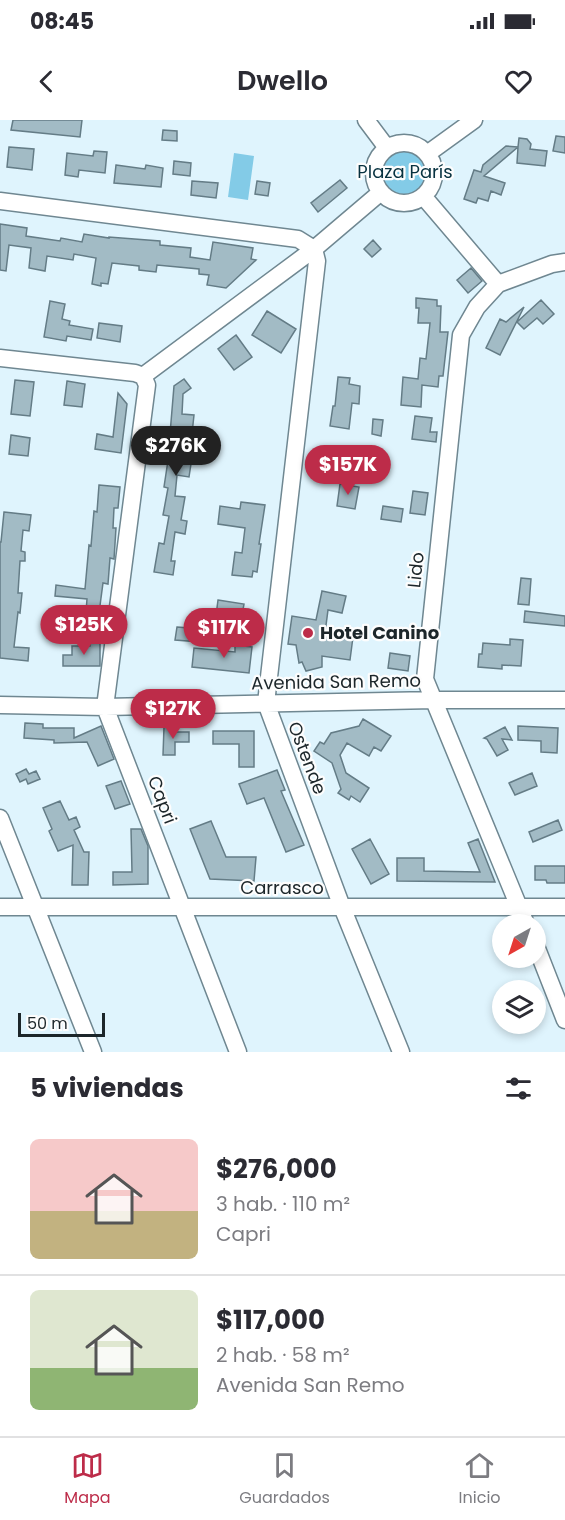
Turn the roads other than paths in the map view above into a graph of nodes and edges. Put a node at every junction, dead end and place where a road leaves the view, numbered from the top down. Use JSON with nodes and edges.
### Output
{"nodes":[{"id":1,"x":366,"y":120,"type":"edge"},
{"id":2,"x":474,"y":120,"type":"edge"},
{"id":3,"x":387,"y":148,"type":"junction"},
{"id":4,"x":427,"y":153,"type":"junction"},
{"id":5,"x":381,"y":192,"type":"junction"},
{"id":6,"x":423,"y":196,"type":"junction"},
{"id":7,"x":0,"y":201,"type":"edge"},
{"id":8,"x":314,"y":249,"type":"junction"},
{"id":9,"x":565,"y":262,"type":"edge"},
{"id":10,"x":498,"y":284,"type":"junction"},
{"id":11,"x":0,"y":358,"type":"edge"},
{"id":12,"x":143,"y":376,"type":"junction"},
{"id":13,"x":434,"y":700,"type":"junction"},
{"id":14,"x":565,"y":700,"type":"edge"},
{"id":15,"x":266,"y":703,"type":"junction"},
{"id":16,"x":0,"y":705,"type":"edge"},
{"id":17,"x":105,"y":707,"type":"junction"},
{"id":18,"x":0,"y":818,"type":"edge"},
{"id":19,"x":0,"y":907,"type":"edge"},
{"id":20,"x":36,"y":907,"type":"junction"},
{"id":21,"x":342,"y":907,"type":"junction"},
{"id":22,"x":183,"y":908,"type":"junction"},
{"id":23,"x":565,"y":908,"type":"edge"},
{"id":24,"x":492,"y":914,"type":"edge"},
{"id":25,"x":522,"y":914,"type":"edge"},
{"id":26,"x":534,"y":914,"type":"edge"},
{"id":27,"x":545,"y":968,"type":"edge"},
{"id":28,"x":565,"y":1020,"type":"edge"},
{"id":29,"x":93,"y":1052,"type":"edge"},
{"id":30,"x":238,"y":1052,"type":"edge"},
{"id":31,"x":401,"y":1052,"type":"edge"}],
"edges":[{"from":1,"to":3,"type":"street"},
{"from":2,"to":4,"type":"street"},
{"from":3,"to":4,"type":"street"},
{"from":3,"to":5,"type":"street"},
{"from":4,"to":6,"type":"street"},
{"from":5,"to":6,"type":"street"},
{"from":5,"to":8,"type":"street"},
{"from":6,"to":10,"type":"street"},
{"from":7,"to":8,"type":"street"},
{"from":8,"to":12,"type":"street"},
{"from":8,"to":15,"type":"street","name":"Ostende"},
{"from":9,"to":10,"type":"street","name":"Lido"},
{"from":10,"to":13,"type":"street","name":"Lido"},
{"from":11,"to":12,"type":"street"},
{"from":12,"to":17,"type":"street","name":"Capri"},
{"from":13,"to":14,"type":"street","name":"Avenida San Remo"},
{"from":13,"to":15,"type":"street","name":"Avenida San Remo"},
{"from":13,"to":25,"type":"street","name":"Lido"},
{"from":15,"to":17,"type":"street","name":"Avenida San Remo"},
{"from":15,"to":21,"type":"street","name":"Ostende"},
{"from":16,"to":17,"type":"street","name":"Avenida San Remo"},
{"from":17,"to":22,"type":"street","name":"Capri"},
{"from":18,"to":20,"type":"street"},
{"from":19,"to":20,"type":"street","name":"Carrasco"},
{"from":20,"to":22,"type":"street","name":"Carrasco"},
{"from":20,"to":29,"type":"street"},
{"from":21,"to":22,"type":"street","name":"Carrasco"},
{"from":21,"to":24,"type":"street","name":"Carrasco"},
{"from":21,"to":31,"type":"street","name":"Ostende"},
{"from":22,"to":30,"type":"street","name":"Capri"},
{"from":23,"to":26,"type":"street","name":"Carrasco"},
{"from":27,"to":28,"type":"street"}]}
